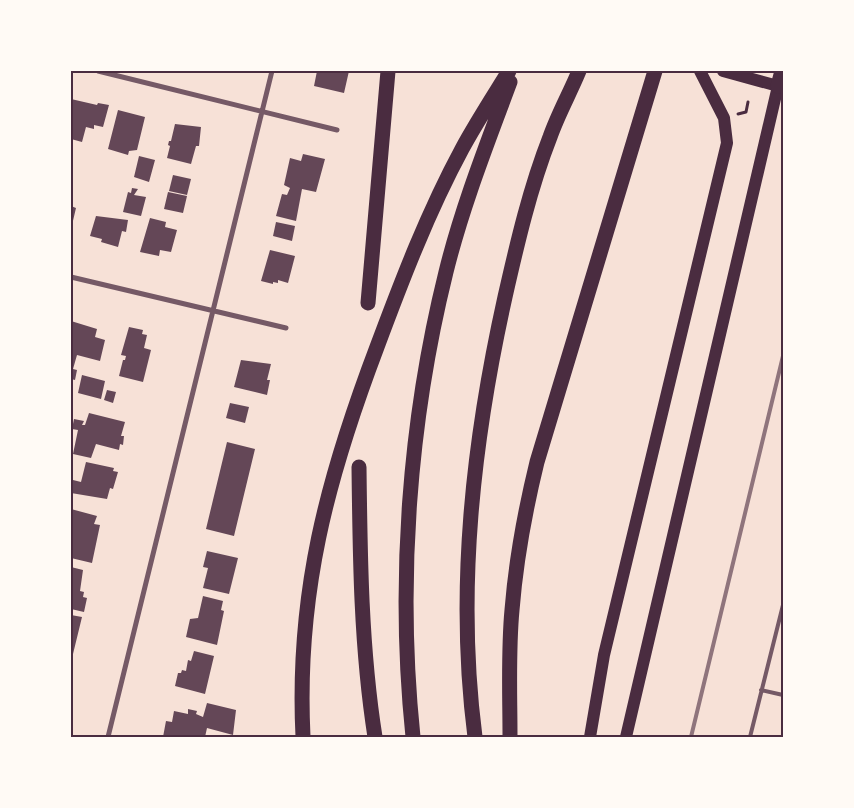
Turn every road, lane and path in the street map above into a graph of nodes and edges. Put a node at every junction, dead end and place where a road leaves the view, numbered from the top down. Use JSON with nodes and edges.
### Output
{"nodes":[{"id":1,"x":98,"y":71,"type":"edge"},
{"id":2,"x":272,"y":71,"type":"edge"},
{"id":3,"x":388,"y":71,"type":"edge"},
{"id":4,"x":509,"y":71,"type":"edge"},
{"id":5,"x":514,"y":71,"type":"edge"},
{"id":6,"x":579,"y":71,"type":"edge"},
{"id":7,"x":655,"y":71,"type":"edge"},
{"id":8,"x":700,"y":71,"type":"edge"},
{"id":9,"x":723,"y":71,"type":"edge"},
{"id":10,"x":780,"y":78,"type":"edge"},
{"id":11,"x":748,"y":102,"type":"dead end"},
{"id":12,"x":262,"y":111,"type":"junction"},
{"id":13,"x":738,"y":114,"type":"dead end"},
{"id":14,"x":337,"y":130,"type":"dead end"},
{"id":15,"x":71,"y":277,"type":"edge"},
{"id":16,"x":368,"y":304,"type":"dead end"},
{"id":17,"x":211,"y":310,"type":"junction"},
{"id":18,"x":286,"y":328,"type":"dead end"},
{"id":19,"x":359,"y":467,"type":"dead end"},
{"id":20,"x":783,"y":606,"type":"edge"},
{"id":21,"x":762,"y":690,"type":"junction"},
{"id":22,"x":783,"y":695,"type":"edge"},
{"id":23,"x":108,"y":737,"type":"edge"},
{"id":24,"x":303,"y":737,"type":"edge"},
{"id":25,"x":375,"y":737,"type":"edge"},
{"id":26,"x":413,"y":737,"type":"edge"},
{"id":27,"x":476,"y":737,"type":"edge"},
{"id":28,"x":510,"y":737,"type":"edge"},
{"id":29,"x":590,"y":737,"type":"edge"},
{"id":30,"x":626,"y":737,"type":"edge"},
{"id":31,"x":750,"y":737,"type":"edge"}],
"edges":[{"from":1,"to":12,"type":"street"},
{"from":2,"to":12,"type":"street"},
{"from":3,"to":16,"type":"highway"},
{"from":4,"to":24,"type":"highway"},
{"from":5,"to":26,"type":"highway"},
{"from":6,"to":27,"type":"highway"},
{"from":7,"to":28,"type":"highway"},
{"from":8,"to":29,"type":"main road"},
{"from":9,"to":10,"type":"main road"},
{"from":10,"to":30,"type":"main road"},
{"from":11,"to":13,"type":"path"},
{"from":12,"to":14,"type":"street"},
{"from":12,"to":17,"type":"street"},
{"from":15,"to":17,"type":"street"},
{"from":17,"to":18,"type":"street"},
{"from":17,"to":23,"type":"street"},
{"from":19,"to":25,"type":"highway"},
{"from":20,"to":21,"type":"lane"},
{"from":21,"to":22,"type":"lane"},
{"from":21,"to":31,"type":"lane"}]}
